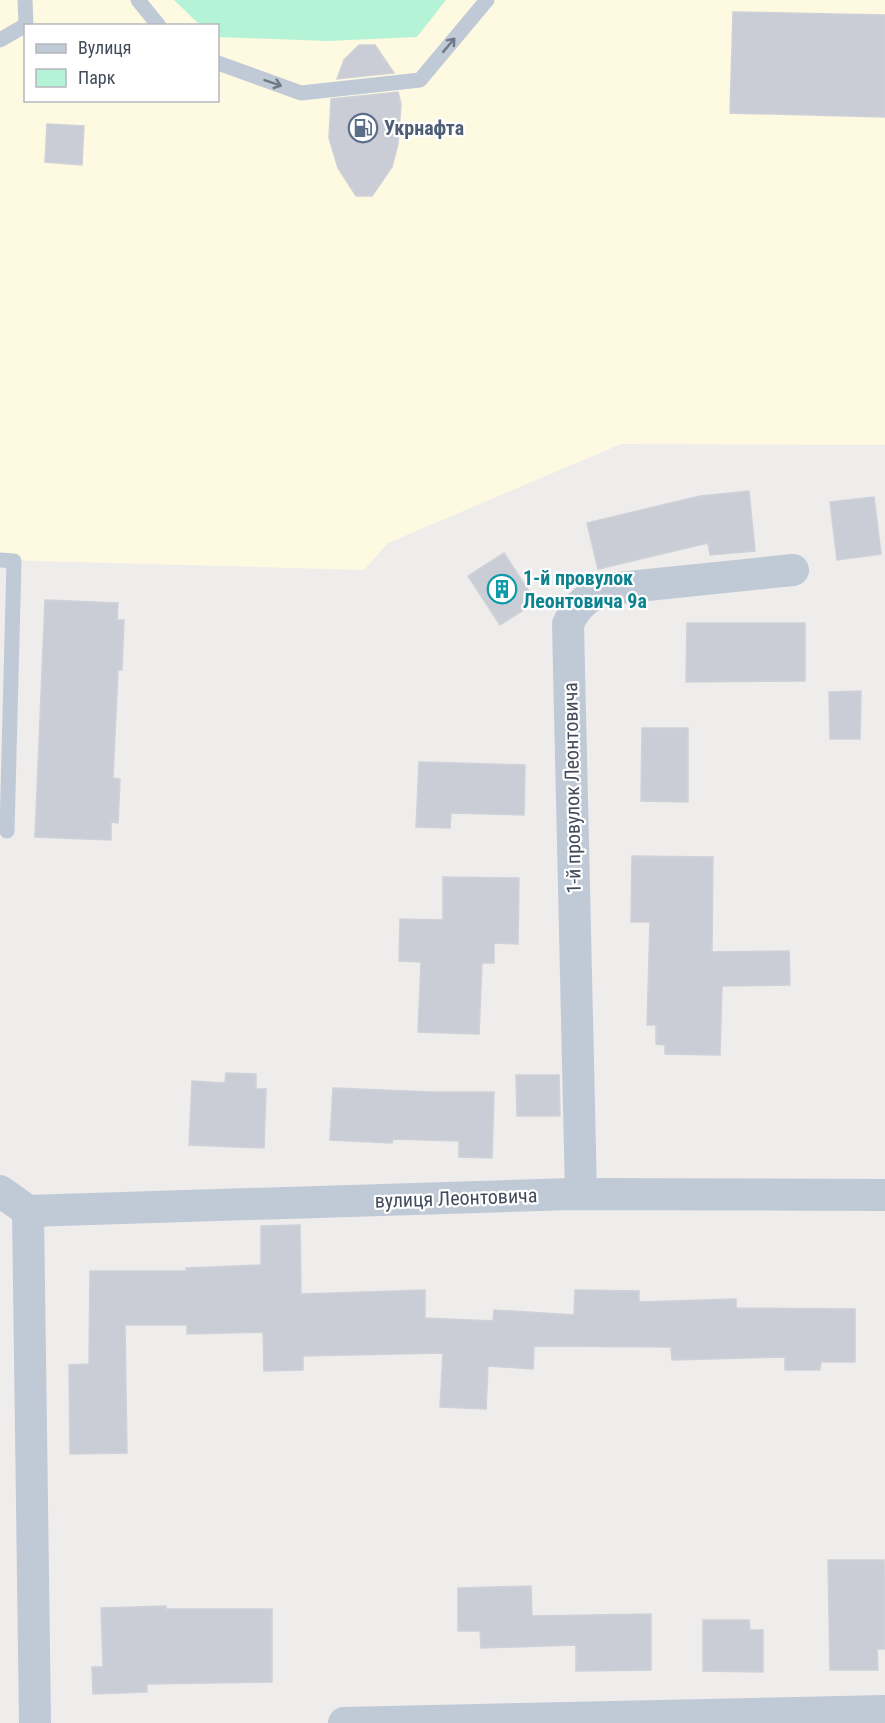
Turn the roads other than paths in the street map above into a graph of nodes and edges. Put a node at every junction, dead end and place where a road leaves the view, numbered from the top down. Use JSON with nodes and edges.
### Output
{"nodes":[{"id":1,"x":25,"y":0,"type":"edge"},
{"id":2,"x":138,"y":0,"type":"edge"},
{"id":3,"x":486,"y":0,"type":"edge"},
{"id":4,"x":26,"y":24,"type":"edge"},
{"id":5,"x":157,"y":24,"type":"edge"},
{"id":6,"x":24,"y":26,"type":"edge"},
{"id":7,"x":0,"y":40,"type":"edge"},
{"id":8,"x":219,"y":63,"type":"edge"},
{"id":9,"x":0,"y":560,"type":"edge"},
{"id":10,"x":793,"y":570,"type":"dead end"},
{"id":11,"x":7,"y":831,"type":"dead end"},
{"id":12,"x":0,"y":1191,"type":"edge"},
{"id":13,"x":581,"y":1194,"type":"junction"},
{"id":14,"x":885,"y":1195,"type":"edge"},
{"id":15,"x":28,"y":1211,"type":"junction"},
{"id":16,"x":885,"y":1711,"type":"edge"},
{"id":17,"x":35,"y":1723,"type":"edge"},
{"id":18,"x":344,"y":1723,"type":"edge"}],
"edges":[{"from":1,"to":4,"type":"lane"},
{"from":2,"to":5,"type":"lane"},
{"from":8,"to":3,"type":"lane","one_way":true},
{"from":6,"to":7,"type":"lane"},
{"from":9,"to":11,"type":"lane"},
{"from":10,"to":13,"type":"street","name":"1-й провулок Леонтовича"},
{"from":12,"to":15,"type":"street"},
{"from":13,"to":14,"type":"street","name":"вулиця Леонтовича"},
{"from":13,"to":15,"type":"street","name":"вулиця Леонтовича"},
{"from":15,"to":17,"type":"street"},
{"from":16,"to":18,"type":"street"}]}
